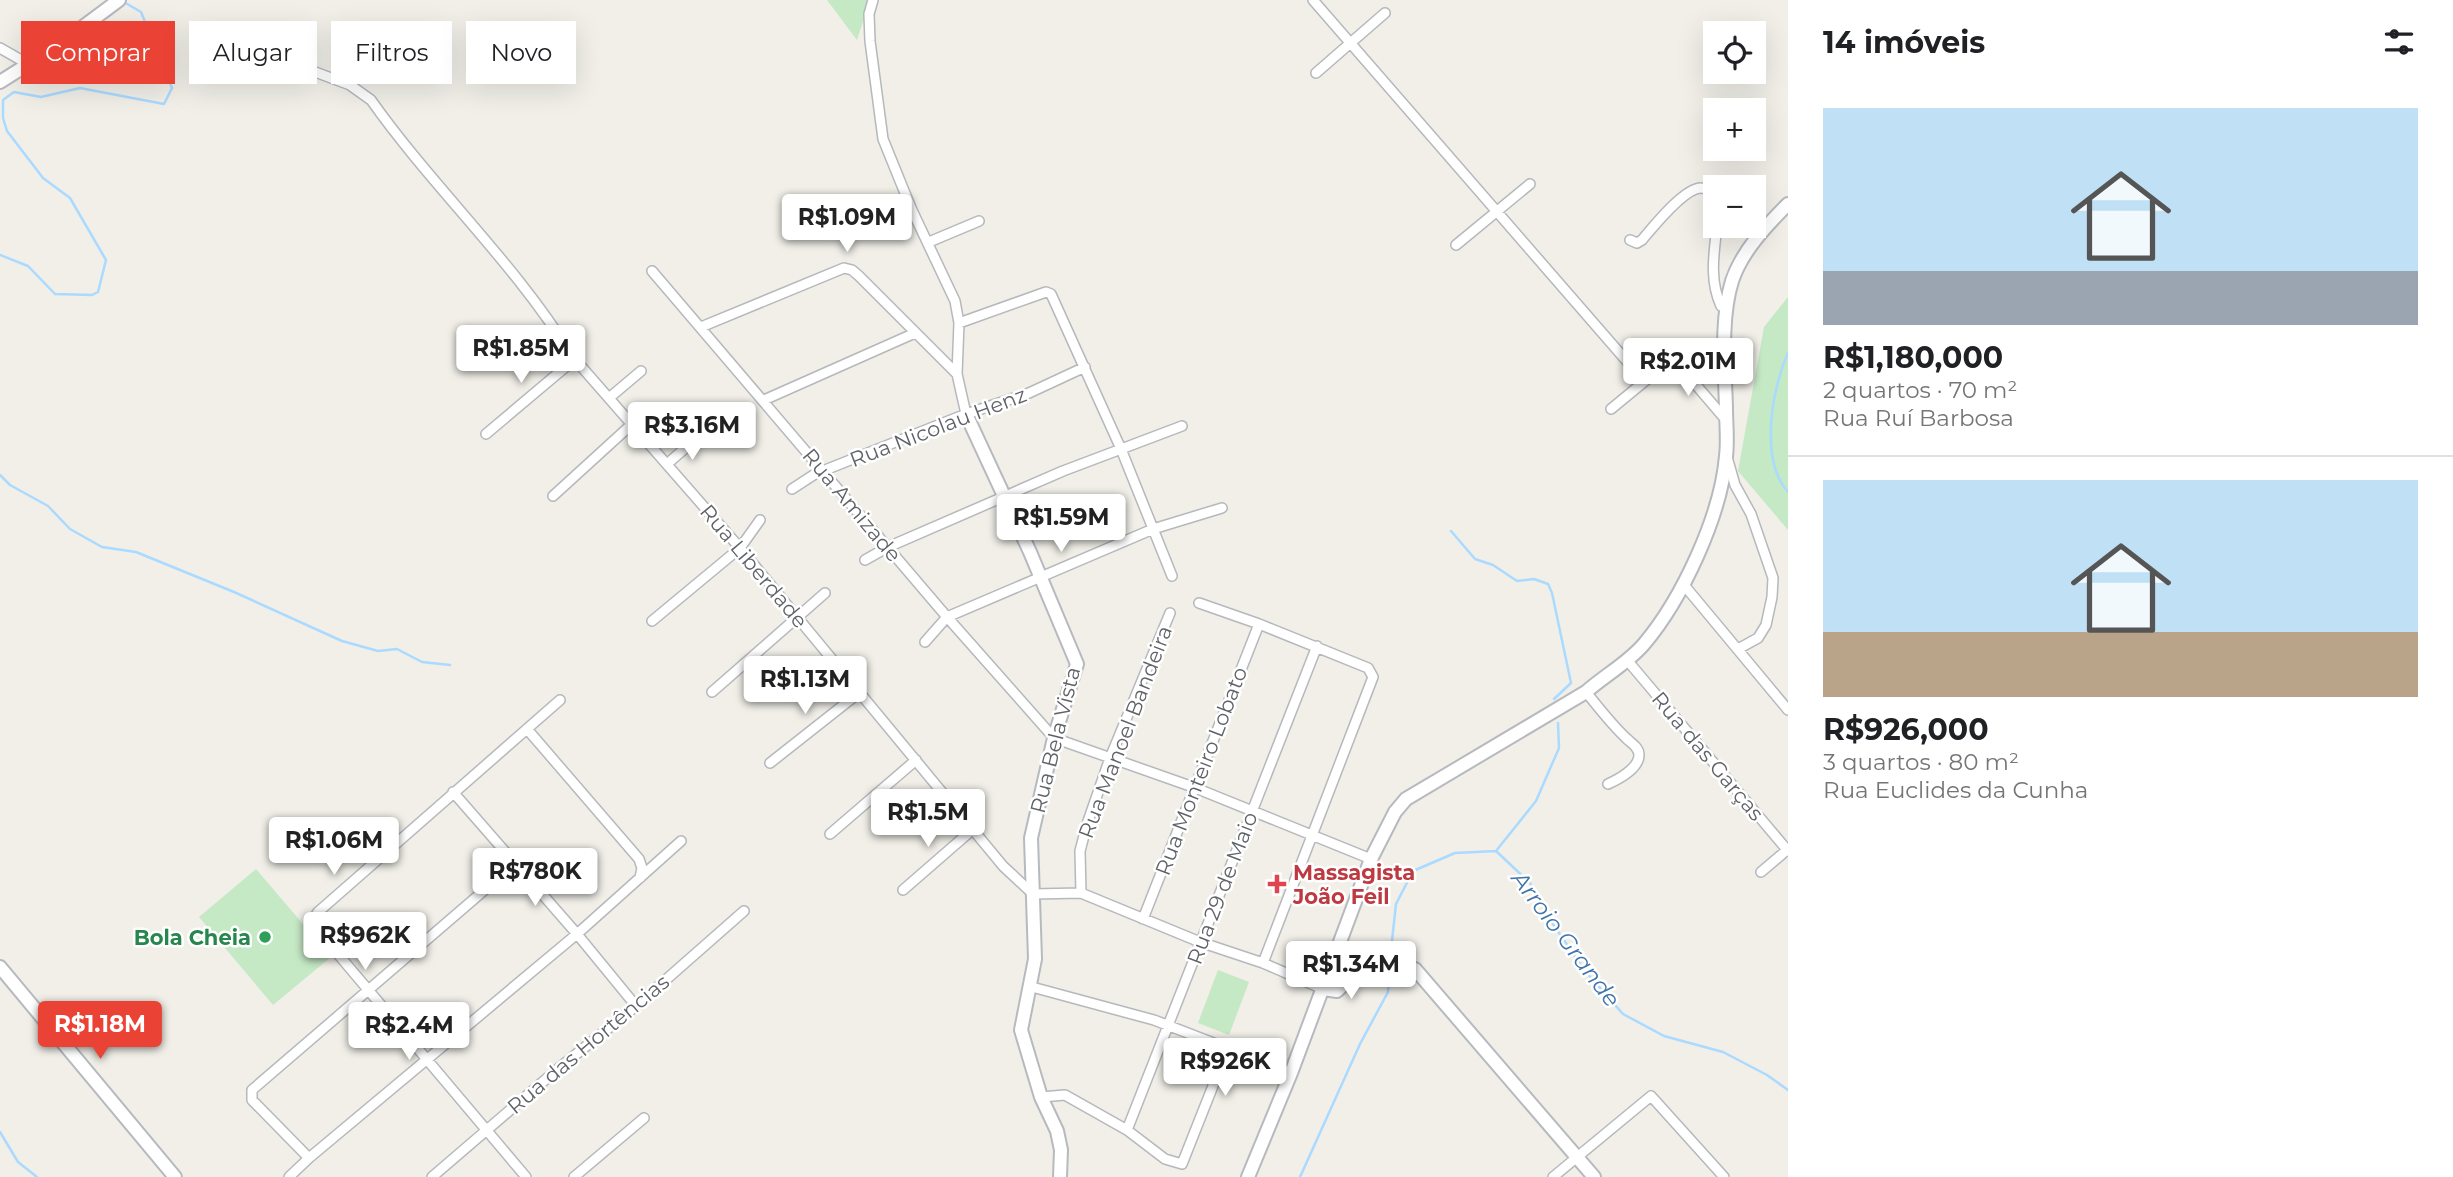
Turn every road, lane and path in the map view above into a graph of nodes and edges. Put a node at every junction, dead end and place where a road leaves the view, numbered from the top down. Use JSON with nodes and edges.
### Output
{"nodes":[{"id":1,"x":873,"y":0,"type":"edge"},
{"id":2,"x":1313,"y":0,"type":"edge"},
{"id":3,"x":117,"y":1,"type":"edge"},
{"id":4,"x":1385,"y":13,"type":"dead end"},
{"id":5,"x":90,"y":21,"type":"edge"},
{"id":6,"x":1351,"y":44,"type":"junction"},
{"id":7,"x":0,"y":48,"type":"edge"},
{"id":8,"x":21,"y":60,"type":"edge"},
{"id":9,"x":21,"y":68,"type":"edge"},
{"id":10,"x":317,"y":73,"type":"edge"},
{"id":11,"x":1316,"y":73,"type":"dead end"},
{"id":12,"x":0,"y":82,"type":"edge"},
{"id":13,"x":1530,"y":184,"type":"dead end"},
{"id":14,"x":1703,"y":190,"type":"edge"},
{"id":15,"x":1788,"y":204,"type":"edge"},
{"id":16,"x":1496,"y":212,"type":"junction"},
{"id":17,"x":979,"y":221,"type":"dead end"},
{"id":18,"x":1716,"y":238,"type":"edge"},
{"id":19,"x":1630,"y":240,"type":"dead end"},
{"id":20,"x":929,"y":242,"type":"junction"},
{"id":21,"x":1456,"y":245,"type":"dead end"},
{"id":22,"x":652,"y":271,"type":"dead end"},
{"id":23,"x":1726,"y":307,"type":"junction"},
{"id":24,"x":959,"y":323,"type":"junction"},
{"id":25,"x":701,"y":327,"type":"junction"},
{"id":26,"x":915,"y":333,"type":"junction"},
{"id":27,"x":575,"y":359,"type":"junction"},
{"id":28,"x":1086,"y":367,"type":"junction"},
{"id":29,"x":642,"y":371,"type":"dead end"},
{"id":30,"x":957,"y":374,"type":"junction"},
{"id":31,"x":1644,"y":381,"type":"junction"},
{"id":32,"x":609,"y":398,"type":"junction"},
{"id":33,"x":764,"y":400,"type":"junction"},
{"id":34,"x":1611,"y":408,"type":"dead end"},
{"id":35,"x":966,"y":414,"type":"junction"},
{"id":36,"x":1726,"y":420,"type":"junction"},
{"id":37,"x":632,"y":424,"type":"junction"},
{"id":38,"x":1182,"y":426,"type":"dead end"},
{"id":39,"x":486,"y":435,"type":"dead end"},
{"id":40,"x":698,"y":437,"type":"dead end"},
{"id":41,"x":1121,"y":449,"type":"junction"},
{"id":42,"x":1727,"y":456,"type":"junction"},
{"id":43,"x":667,"y":464,"type":"junction"},
{"id":44,"x":822,"y":471,"type":"junction"},
{"id":45,"x":792,"y":489,"type":"dead end"},
{"id":46,"x":553,"y":496,"type":"dead end"},
{"id":47,"x":1005,"y":497,"type":"junction"},
{"id":48,"x":1222,"y":508,"type":"dead end"},
{"id":49,"x":760,"y":520,"type":"dead end"},
{"id":50,"x":1153,"y":529,"type":"junction"},
{"id":51,"x":888,"y":547,"type":"junction"},
{"id":52,"x":740,"y":548,"type":"junction"},
{"id":53,"x":865,"y":560,"type":"dead end"},
{"id":54,"x":1172,"y":576,"type":"dead end"},
{"id":55,"x":1042,"y":579,"type":"junction"},
{"id":56,"x":1684,"y":585,"type":"junction"},
{"id":57,"x":825,"y":593,"type":"dead end"},
{"id":58,"x":1199,"y":603,"type":"dead end"},
{"id":59,"x":1170,"y":613,"type":"dead end"},
{"id":60,"x":799,"y":617,"type":"junction"},
{"id":61,"x":947,"y":617,"type":"junction"},
{"id":62,"x":652,"y":621,"type":"dead end"},
{"id":63,"x":1259,"y":624,"type":"junction"},
{"id":64,"x":925,"y":642,"type":"dead end"},
{"id":65,"x":1317,"y":646,"type":"junction"},
{"id":66,"x":1738,"y":649,"type":"junction"},
{"id":67,"x":1627,"y":660,"type":"junction"},
{"id":68,"x":712,"y":692,"type":"dead end"},
{"id":69,"x":860,"y":692,"type":"junction"},
{"id":70,"x":1586,"y":692,"type":"junction"},
{"id":71,"x":561,"y":700,"type":"dead end"},
{"id":72,"x":1788,"y":710,"type":"edge"},
{"id":73,"x":527,"y":729,"type":"junction"},
{"id":74,"x":1054,"y":738,"type":"junction"},
{"id":75,"x":1110,"y":758,"type":"junction"},
{"id":76,"x":916,"y":760,"type":"junction"},
{"id":77,"x":769,"y":764,"type":"dead end"},
{"id":78,"x":1608,"y":784,"type":"dead end"},
{"id":79,"x":1193,"y":787,"type":"junction"},
{"id":80,"x":453,"y":792,"type":"junction"},
{"id":81,"x":1252,"y":810,"type":"junction"},
{"id":82,"x":972,"y":830,"type":"junction"},
{"id":83,"x":830,"y":834,"type":"dead end"},
{"id":84,"x":1311,"y":835,"type":"junction"},
{"id":85,"x":681,"y":841,"type":"dead end"},
{"id":86,"x":1787,"y":851,"type":"edge"},
{"id":87,"x":1371,"y":859,"type":"junction"},
{"id":88,"x":516,"y":863,"type":"junction"},
{"id":89,"x":1761,"y":872,"type":"dead end"},
{"id":90,"x":640,"y":878,"type":"junction"},
{"id":91,"x":903,"y":890,"type":"dead end"},
{"id":92,"x":1082,"y":893,"type":"junction"},
{"id":93,"x":1033,"y":894,"type":"junction"},
{"id":94,"x":744,"y":911,"type":"dead end"},
{"id":95,"x":1143,"y":919,"type":"junction"},
{"id":96,"x":577,"y":934,"type":"junction"},
{"id":97,"x":1200,"y":942,"type":"junction"},
{"id":98,"x":1262,"y":963,"type":"junction"},
{"id":99,"x":0,"y":967,"type":"edge"},
{"id":100,"x":1031,"y":987,"type":"junction"},
{"id":101,"x":1323,"y":989,"type":"junction"},
{"id":102,"x":368,"y":990,"type":"junction"},
{"id":103,"x":636,"y":1006,"type":"junction"},
{"id":104,"x":1169,"y":1025,"type":"junction"},
{"id":105,"x":1228,"y":1048,"type":"junction"},
{"id":106,"x":426,"y":1060,"type":"junction"},
{"id":107,"x":1291,"y":1073,"type":"junction"},
{"id":108,"x":1041,"y":1097,"type":"junction"},
{"id":109,"x":644,"y":1118,"type":"dead end"},
{"id":110,"x":1127,"y":1130,"type":"junction"},
{"id":111,"x":486,"y":1131,"type":"junction"},
{"id":112,"x":1576,"y":1156,"type":"junction"},
{"id":113,"x":309,"y":1158,"type":"junction"},
{"id":114,"x":175,"y":1177,"type":"edge"},
{"id":115,"x":289,"y":1177,"type":"edge"},
{"id":116,"x":432,"y":1177,"type":"edge"},
{"id":117,"x":526,"y":1177,"type":"edge"},
{"id":118,"x":574,"y":1177,"type":"edge"},
{"id":119,"x":1060,"y":1177,"type":"edge"},
{"id":120,"x":1248,"y":1177,"type":"edge"},
{"id":121,"x":1553,"y":1177,"type":"edge"},
{"id":122,"x":1594,"y":1177,"type":"edge"},
{"id":123,"x":1723,"y":1177,"type":"edge"}],
"edges":[{"from":1,"to":20,"type":"street","name":"Rua Bela Vista"},
{"from":2,"to":6,"type":"street"},
{"from":3,"to":5,"type":"main road"},
{"from":4,"to":6,"type":"street"},
{"from":6,"to":11,"type":"street"},
{"from":6,"to":16,"type":"street"},
{"from":7,"to":8,"type":"street"},
{"from":9,"to":12,"type":"main road"},
{"from":10,"to":27,"type":"street","name":"Rua Liberdade"},
{"from":13,"to":16,"type":"street"},
{"from":14,"to":19,"type":"street"},
{"from":15,"to":23,"type":"main road"},
{"from":16,"to":21,"type":"street"},
{"from":16,"to":31,"type":"street"},
{"from":17,"to":20,"type":"street"},
{"from":18,"to":23,"type":"street"},
{"from":20,"to":24,"type":"street","name":"Rua Bela Vista"},
{"from":22,"to":25,"type":"street","name":"Rua Amizade"},
{"from":23,"to":36,"type":"main road"},
{"from":24,"to":28,"type":"street"},
{"from":24,"to":30,"type":"street","name":"Rua Bela Vista"},
{"from":25,"to":26,"type":"street"},
{"from":25,"to":33,"type":"street","name":"Rua Amizade"},
{"from":26,"to":30,"type":"street"},
{"from":26,"to":33,"type":"street"},
{"from":27,"to":32,"type":"street","name":"Rua Liberdade"},
{"from":27,"to":39,"type":"street"},
{"from":28,"to":35,"type":"street","name":"Rua Nicolau Henz"},
{"from":28,"to":41,"type":"street"},
{"from":29,"to":32,"type":"street"},
{"from":30,"to":35,"type":"street","name":"Rua Bela Vista"},
{"from":31,"to":34,"type":"street"},
{"from":31,"to":36,"type":"street"},
{"from":32,"to":37,"type":"street","name":"Rua Liberdade"},
{"from":33,"to":44,"type":"street","name":"Rua Amizade"},
{"from":35,"to":44,"type":"street","name":"Rua Nicolau Henz"},
{"from":35,"to":47,"type":"main road","name":"Rua Bela Vista"},
{"from":36,"to":42,"type":"main road"},
{"from":37,"to":43,"type":"street","name":"Rua Liberdade"},
{"from":37,"to":46,"type":"street"},
{"from":38,"to":41,"type":"street"},
{"from":40,"to":43,"type":"street"},
{"from":41,"to":47,"type":"street"},
{"from":41,"to":50,"type":"street"},
{"from":42,"to":56,"type":"main road"},
{"from":42,"to":66,"type":"street"},
{"from":43,"to":52,"type":"street","name":"Rua Liberdade"},
{"from":44,"to":45,"type":"street","name":"Rua Nicolau Henz"},
{"from":44,"to":51,"type":"street","name":"Rua Amizade"},
{"from":47,"to":51,"type":"street"},
{"from":47,"to":55,"type":"main road","name":"Rua Bela Vista"},
{"from":48,"to":50,"type":"street"},
{"from":49,"to":52,"type":"street"},
{"from":50,"to":54,"type":"street"},
{"from":50,"to":55,"type":"street"},
{"from":51,"to":53,"type":"street"},
{"from":51,"to":61,"type":"street","name":"Rua Amizade"},
{"from":52,"to":60,"type":"street","name":"Rua Liberdade"},
{"from":52,"to":62,"type":"street"},
{"from":55,"to":61,"type":"street"},
{"from":55,"to":74,"type":"main road","name":"Rua Bela Vista"},
{"from":56,"to":66,"type":"street"},
{"from":56,"to":67,"type":"main road"},
{"from":57,"to":60,"type":"street"},
{"from":58,"to":63,"type":"street"},
{"from":59,"to":75,"type":"street","name":"Rua Manoel Bandeira"},
{"from":60,"to":68,"type":"street"},
{"from":60,"to":69,"type":"street","name":"Rua Liberdade"},
{"from":61,"to":64,"type":"street"},
{"from":61,"to":74,"type":"street","name":"Rua Amizade"},
{"from":63,"to":65,"type":"street"},
{"from":63,"to":79,"type":"street","name":"Rua Monteiro Lobato"},
{"from":65,"to":81,"type":"street","name":"Rua 29 de Maio"},
{"from":65,"to":84,"type":"street"},
{"from":66,"to":72,"type":"street"},
{"from":67,"to":70,"type":"main road"},
{"from":67,"to":86,"type":"street","name":"Rua das Garças"},
{"from":69,"to":76,"type":"street","name":"Rua Liberdade"},
{"from":69,"to":77,"type":"street"},
{"from":70,"to":78,"type":"street"},
{"from":70,"to":87,"type":"main road"},
{"from":71,"to":73,"type":"street"},
{"from":73,"to":80,"type":"street"},
{"from":73,"to":90,"type":"street"},
{"from":74,"to":75,"type":"street"},
{"from":74,"to":93,"type":"main road","name":"Rua Bela Vista"},
{"from":75,"to":79,"type":"street"},
{"from":75,"to":92,"type":"street","name":"Rua Manoel Bandeira"},
{"from":76,"to":82,"type":"street","name":"Rua Liberdade"},
{"from":76,"to":83,"type":"street"},
{"from":79,"to":81,"type":"street"},
{"from":79,"to":95,"type":"street","name":"Rua Monteiro Lobato"},
{"from":80,"to":88,"type":"street"},
{"from":80,"to":102,"type":"street"},
{"from":81,"to":84,"type":"street"},
{"from":81,"to":97,"type":"street","name":"Rua 29 de Maio"},
{"from":82,"to":91,"type":"street"},
{"from":82,"to":93,"type":"street","name":"Rua Liberdade"},
{"from":84,"to":87,"type":"street"},
{"from":84,"to":98,"type":"street"},
{"from":85,"to":90,"type":"street"},
{"from":86,"to":89,"type":"street"},
{"from":87,"to":101,"type":"main road"},
{"from":88,"to":96,"type":"street"},
{"from":88,"to":102,"type":"street"},
{"from":90,"to":96,"type":"street"},
{"from":92,"to":93,"type":"street"},
{"from":92,"to":95,"type":"street"},
{"from":93,"to":100,"type":"main road","name":"Rua Bela Vista"},
{"from":94,"to":103,"type":"street","name":"Rua das Hortências"},
{"from":95,"to":97,"type":"street"},
{"from":96,"to":103,"type":"street"},
{"from":96,"to":106,"type":"street"},
{"from":97,"to":98,"type":"street"},
{"from":97,"to":104,"type":"street","name":"Rua 29 de Maio"},
{"from":98,"to":101,"type":"street"},
{"from":99,"to":114,"type":"main road"},
{"from":100,"to":104,"type":"street"},
{"from":100,"to":108,"type":"main road","name":"Rua Bela Vista"},
{"from":101,"to":107,"type":"main road"},
{"from":101,"to":112,"type":"main road"},
{"from":102,"to":106,"type":"street"},
{"from":102,"to":113,"type":"street"},
{"from":103,"to":111,"type":"street","name":"Rua das Hortências"},
{"from":104,"to":105,"type":"street"},
{"from":104,"to":110,"type":"street","name":"Rua 29 de Maio"},
{"from":105,"to":107,"type":"street"},
{"from":105,"to":110,"type":"street"},
{"from":106,"to":111,"type":"street"},
{"from":106,"to":113,"type":"street"},
{"from":107,"to":120,"type":"main road"},
{"from":108,"to":110,"type":"street"},
{"from":108,"to":119,"type":"main road","name":"Rua Bela Vista"},
{"from":109,"to":118,"type":"street"},
{"from":111,"to":116,"type":"street","name":"Rua das Hortências"},
{"from":111,"to":117,"type":"street"},
{"from":112,"to":121,"type":"street"},
{"from":112,"to":122,"type":"main road"},
{"from":112,"to":123,"type":"street"},
{"from":113,"to":115,"type":"street"}]}
